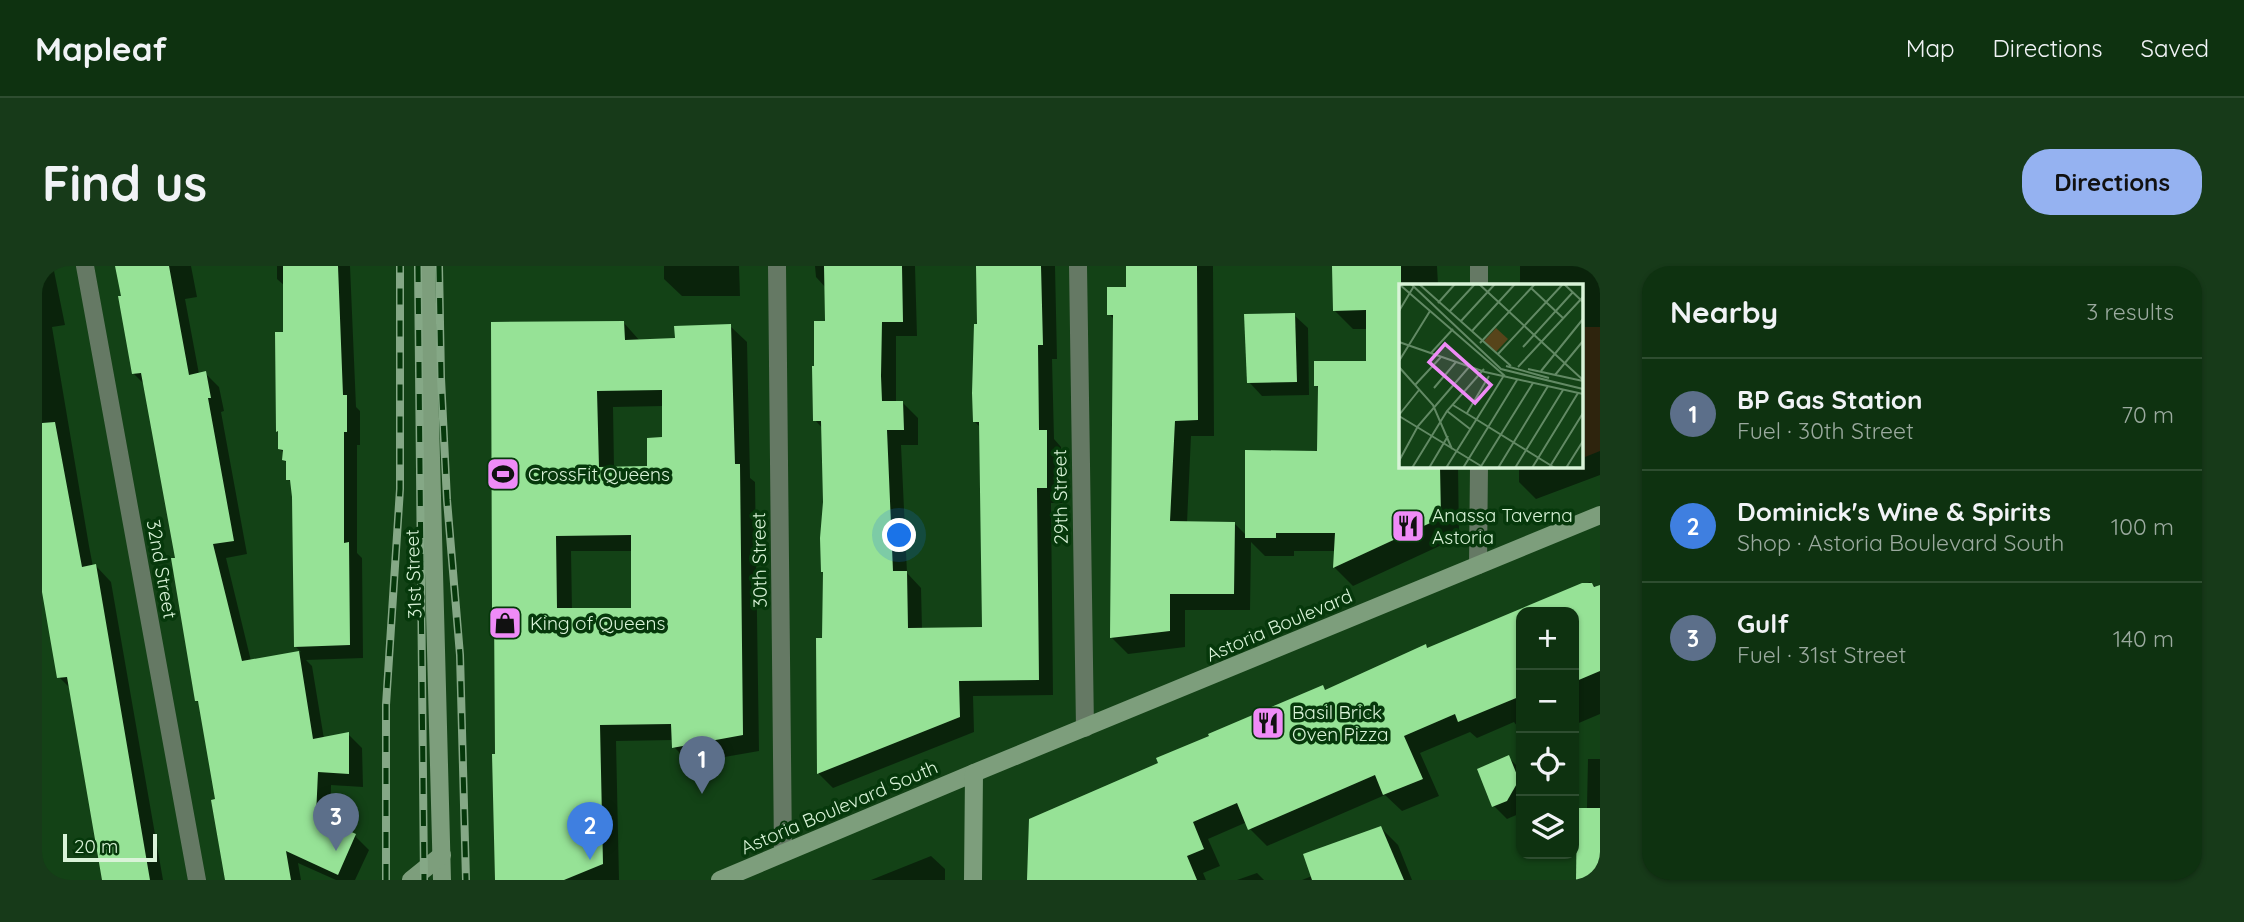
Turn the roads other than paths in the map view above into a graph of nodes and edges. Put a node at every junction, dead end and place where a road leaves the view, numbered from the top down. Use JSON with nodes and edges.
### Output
{"nodes":[{"id":1,"x":85,"y":266,"type":"edge"},
{"id":2,"x":426,"y":266,"type":"edge"},
{"id":3,"x":777,"y":266,"type":"edge"},
{"id":4,"x":1078,"y":266,"type":"edge"},
{"id":5,"x":1479,"y":266,"type":"edge"},
{"id":6,"x":1479,"y":284,"type":"edge"},
{"id":7,"x":1479,"y":467,"type":"edge"},
{"id":8,"x":1600,"y":515,"type":"edge"},
{"id":9,"x":1478,"y":565,"type":"junction"},
{"id":10,"x":1085,"y":728,"type":"junction"},
{"id":11,"x":974,"y":773,"type":"junction"},
{"id":12,"x":783,"y":853,"type":"junction"},
{"id":13,"x":442,"y":855,"type":"junction"},
{"id":14,"x":197,"y":880,"type":"edge"},
{"id":15,"x":411,"y":880,"type":"edge"},
{"id":16,"x":442,"y":880,"type":"edge"},
{"id":17,"x":720,"y":880,"type":"edge"},
{"id":18,"x":973,"y":880,"type":"edge"}],
"edges":[{"from":1,"to":14,"type":"street","name":"32nd Street"},
{"from":2,"to":13,"type":"main road","name":"31st Street"},
{"from":3,"to":12,"type":"street","name":"30th Street"},
{"from":4,"to":10,"type":"street","name":"29th Street"},
{"from":5,"to":6,"type":"street"},
{"from":7,"to":9,"type":"street"},
{"from":8,"to":9,"type":"main road","name":"Astoria Boulevard"},
{"from":9,"to":10,"type":"main road","name":"Astoria Boulevard"},
{"from":10,"to":11,"type":"main road","name":"Astoria Boulevard"},
{"from":11,"to":12,"type":"main road","name":"Astoria Boulevard South"},
{"from":11,"to":18,"type":"main road"},
{"from":12,"to":17,"type":"main road","name":"Astoria Boulevard South"},
{"from":13,"to":15,"type":"main road"},
{"from":13,"to":16,"type":"main road","name":"31st Street"}]}
